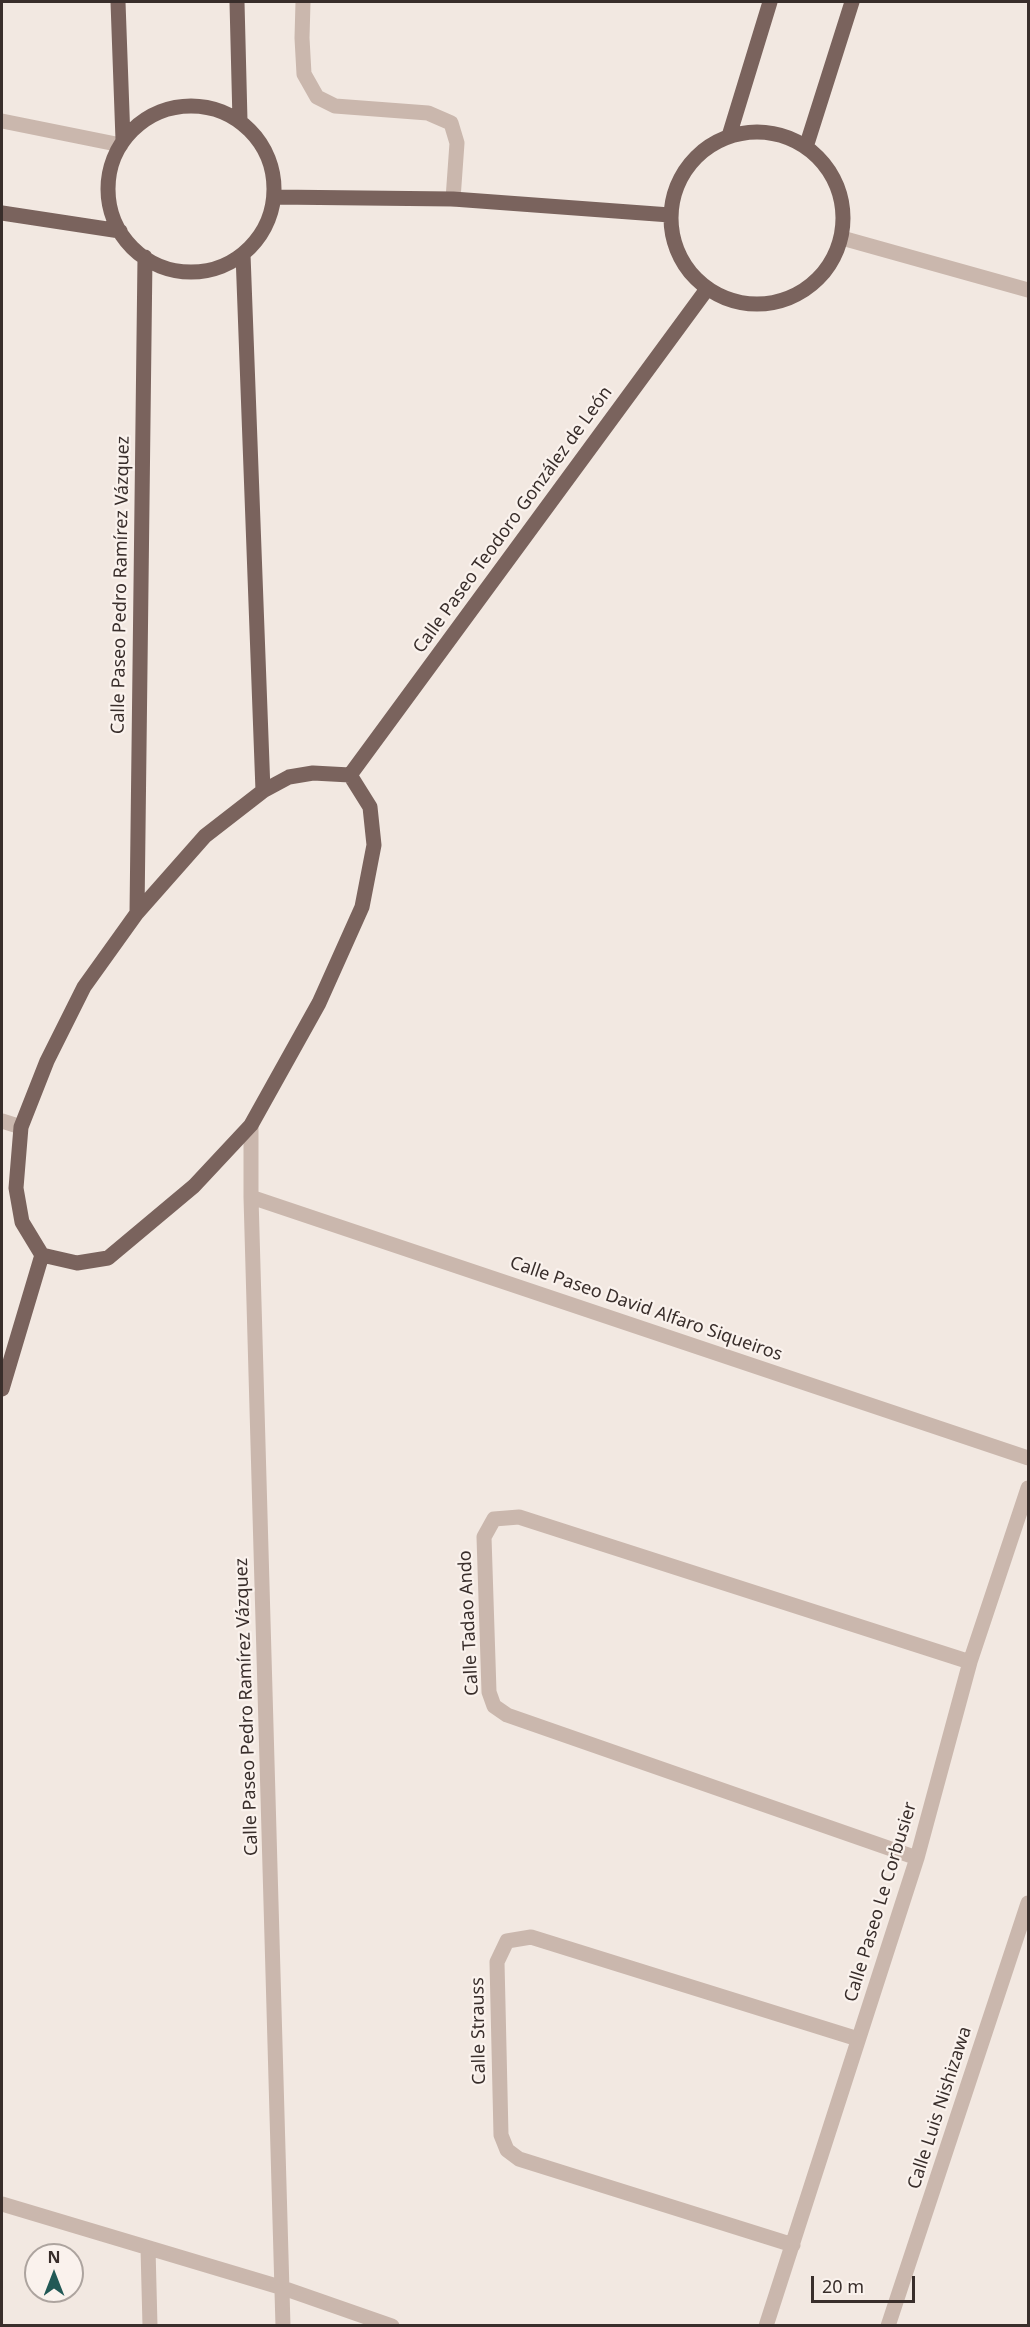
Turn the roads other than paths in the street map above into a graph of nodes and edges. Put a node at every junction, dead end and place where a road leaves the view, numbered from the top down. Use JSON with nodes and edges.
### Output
{"nodes":[{"id":1,"x":118,"y":2,"type":"edge"},
{"id":2,"x":237,"y":2,"type":"edge"},
{"id":3,"x":303,"y":2,"type":"edge"},
{"id":4,"x":770,"y":2,"type":"edge"},
{"id":5,"x":852,"y":2,"type":"edge"},
{"id":6,"x":2,"y":120,"type":"edge"},
{"id":7,"x":240,"y":121,"type":"junction"},
{"id":8,"x":729,"y":136,"type":"junction"},
{"id":9,"x":122,"y":143,"type":"junction"},
{"id":10,"x":806,"y":147,"type":"junction"},
{"id":11,"x":275,"y":197,"type":"junction"},
{"id":12,"x":453,"y":199,"type":"junction"},
{"id":13,"x":2,"y":213,"type":"edge"},
{"id":14,"x":670,"y":215,"type":"junction"},
{"id":15,"x":120,"y":231,"type":"junction"},
{"id":16,"x":842,"y":238,"type":"junction"},
{"id":17,"x":243,"y":254,"type":"junction"},
{"id":18,"x":145,"y":257,"type":"junction"},
{"id":19,"x":707,"y":289,"type":"junction"},
{"id":20,"x":1029,"y":290,"type":"edge"},
{"id":21,"x":350,"y":775,"type":"junction"},
{"id":22,"x":263,"y":791,"type":"junction"},
{"id":23,"x":137,"y":913,"type":"junction"},
{"id":24,"x":2,"y":1121,"type":"edge"},
{"id":25,"x":251,"y":1125,"type":"junction"},
{"id":26,"x":21,"y":1127,"type":"junction"},
{"id":27,"x":251,"y":1197,"type":"junction"},
{"id":28,"x":42,"y":1255,"type":"junction"},
{"id":29,"x":7,"y":1348,"type":"edge"},
{"id":30,"x":2,"y":1389,"type":"edge"},
{"id":31,"x":1029,"y":1458,"type":"edge"},
{"id":32,"x":1029,"y":1488,"type":"edge"},
{"id":33,"x":970,"y":1662,"type":"junction"},
{"id":34,"x":917,"y":1858,"type":"junction"},
{"id":35,"x":1029,"y":1903,"type":"edge"},
{"id":36,"x":858,"y":2039,"type":"junction"},
{"id":37,"x":2,"y":2204,"type":"edge"},
{"id":38,"x":793,"y":2245,"type":"junction"},
{"id":39,"x":148,"y":2248,"type":"junction"},
{"id":40,"x":283,"y":2288,"type":"junction"},
{"id":41,"x":150,"y":2325,"type":"edge"},
{"id":42,"x":283,"y":2325,"type":"edge"},
{"id":43,"x":392,"y":2325,"type":"edge"},
{"id":44,"x":766,"y":2325,"type":"edge"},
{"id":45,"x":888,"y":2325,"type":"edge"}],
"edges":[{"from":1,"to":9,"type":"main road"},
{"from":2,"to":7,"type":"main road"},
{"from":3,"to":12,"type":"street"},
{"from":4,"to":8,"type":"main road"},
{"from":5,"to":10,"type":"main road"},
{"from":6,"to":9,"type":"street"},
{"from":7,"to":9,"type":"main road"},
{"from":7,"to":11,"type":"main road"},
{"from":8,"to":10,"type":"main road"},
{"from":8,"to":14,"type":"main road"},
{"from":9,"to":15,"type":"main road"},
{"from":10,"to":16,"type":"main road"},
{"from":11,"to":12,"type":"main road"},
{"from":11,"to":17,"type":"main road"},
{"from":12,"to":14,"type":"main road"},
{"from":13,"to":15,"type":"main road"},
{"from":14,"to":19,"type":"main road"},
{"from":15,"to":18,"type":"main road"},
{"from":16,"to":19,"type":"main road"},
{"from":16,"to":20,"type":"street"},
{"from":17,"to":18,"type":"main road"},
{"from":17,"to":22,"type":"main road"},
{"from":18,"to":23,"type":"main road","name":"Calle Paseo Pedro Ramírez Vázquez"},
{"from":19,"to":21,"type":"main road","name":"Calle Paseo Teodoro González de León"},
{"from":21,"to":22,"type":"main road"},
{"from":21,"to":25,"type":"main road"},
{"from":22,"to":23,"type":"main road"},
{"from":23,"to":26,"type":"main road"},
{"from":24,"to":26,"type":"street"},
{"from":25,"to":27,"type":"street","name":"Calle Paseo Pedro Ramírez Vázquez"},
{"from":25,"to":28,"type":"main road"},
{"from":26,"to":28,"type":"main road"},
{"from":27,"to":31,"type":"street","name":"Calle Paseo David Alfaro Siqueiros"},
{"from":27,"to":40,"type":"street","name":"Calle Paseo Pedro Ramírez Vázquez"},
{"from":28,"to":29,"type":"main road"},
{"from":29,"to":30,"type":"main road"},
{"from":32,"to":33,"type":"street","name":"Calle Paseo Le Corbusier"},
{"from":33,"to":34,"type":"street","name":"Calle Paseo Le Corbusier"},
{"from":33,"to":34,"type":"street","name":"Calle Tadao Ando"},
{"from":34,"to":36,"type":"street","name":"Calle Paseo Le Corbusier"},
{"from":35,"to":45,"type":"street","name":"Calle Luis Nishizawa"},
{"from":36,"to":38,"type":"street","name":"Calle Paseo Le Corbusier"},
{"from":36,"to":38,"type":"street","name":"Calle Strauss"},
{"from":37,"to":39,"type":"street"},
{"from":38,"to":44,"type":"street","name":"Calle Paseo Le Corbusier"},
{"from":39,"to":40,"type":"street"},
{"from":39,"to":41,"type":"street"},
{"from":40,"to":42,"type":"street","name":"Calle Paseo Pedro Ramírez Vázquez"},
{"from":40,"to":43,"type":"street"}]}
